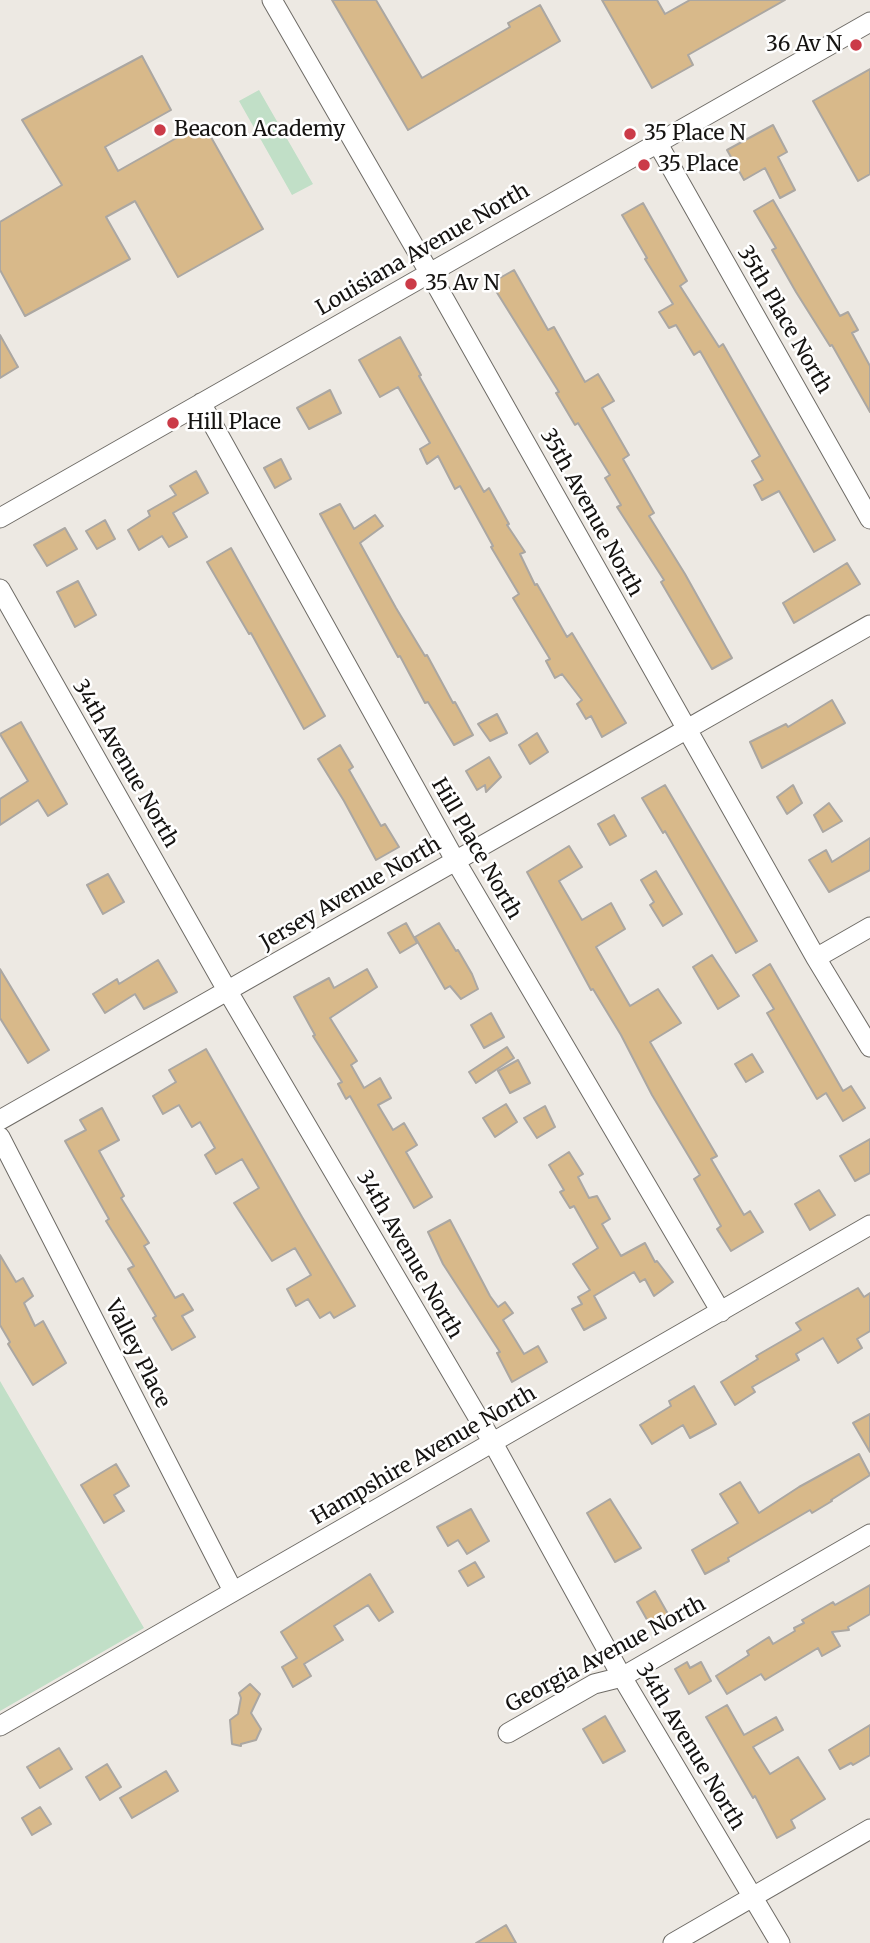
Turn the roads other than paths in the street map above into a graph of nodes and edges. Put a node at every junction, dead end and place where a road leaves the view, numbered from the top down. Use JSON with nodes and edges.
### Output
{"nodes":[{"id":1,"x":272,"y":0,"type":"edge"},
{"id":2,"x":870,"y":22,"type":"edge"},
{"id":3,"x":658,"y":144,"type":"junction"},
{"id":4,"x":429,"y":272,"type":"junction"},
{"id":5,"x":201,"y":403,"type":"junction"},
{"id":6,"x":0,"y":519,"type":"edge"},
{"id":7,"x":870,"y":519,"type":"edge"},
{"id":8,"x":0,"y":589,"type":"edge"},
{"id":9,"x":870,"y":625,"type":"edge"},
{"id":10,"x":686,"y":729,"type":"junction"},
{"id":11,"x":455,"y":860,"type":"junction"},
{"id":12,"x":870,"y":927,"type":"edge"},
{"id":13,"x":816,"y":958,"type":"junction"},
{"id":14,"x":228,"y":990,"type":"junction"},
{"id":15,"x":870,"y":1047,"type":"edge"},
{"id":16,"x":0,"y":1120,"type":"edge"},
{"id":17,"x":0,"y":1137,"type":"edge"},
{"id":18,"x":870,"y":1225,"type":"edge"},
{"id":19,"x":721,"y":1312,"type":"junction"},
{"id":20,"x":493,"y":1443,"type":"junction"},
{"id":21,"x":870,"y":1534,"type":"edge"},
{"id":22,"x":233,"y":1591,"type":"junction"},
{"id":23,"x":622,"y":1677,"type":"junction"},
{"id":24,"x":0,"y":1726,"type":"edge"},
{"id":25,"x":508,"y":1733,"type":"dead end"},
{"id":26,"x":870,"y":1829,"type":"edge"},
{"id":27,"x":753,"y":1896,"type":"junction"},
{"id":28,"x":673,"y":1943,"type":"edge"},
{"id":29,"x":780,"y":1943,"type":"edge"}],
"edges":[{"from":1,"to":4,"type":"street","name":"35th Avenue North"},
{"from":2,"to":3,"type":"street","name":"Louisiana Avenue North"},
{"from":3,"to":4,"type":"street","name":"Louisiana Avenue North"},
{"from":3,"to":7,"type":"street","name":"35th Place North"},
{"from":4,"to":5,"type":"street","name":"Louisiana Avenue North"},
{"from":4,"to":10,"type":"street","name":"35th Avenue North"},
{"from":5,"to":6,"type":"street","name":"Louisiana Avenue North"},
{"from":5,"to":11,"type":"street","name":"Hill Place North"},
{"from":8,"to":14,"type":"street","name":"34th Avenue North"},
{"from":9,"to":10,"type":"street","name":"Jersey Avenue North"},
{"from":10,"to":11,"type":"street","name":"Jersey Avenue North"},
{"from":10,"to":13,"type":"street","name":"35th Avenue North"},
{"from":11,"to":14,"type":"street","name":"Jersey Avenue North"},
{"from":11,"to":19,"type":"street","name":"Hill Place North"},
{"from":12,"to":13,"type":"street"},
{"from":13,"to":15,"type":"street","name":"35th Avenue North"},
{"from":14,"to":16,"type":"street","name":"Jersey Avenue North"},
{"from":14,"to":20,"type":"street","name":"34th Avenue North"},
{"from":17,"to":22,"type":"street","name":"Valley Place"},
{"from":18,"to":19,"type":"street","name":"Hampshire Avenue North"},
{"from":19,"to":20,"type":"street","name":"Hampshire Avenue North"},
{"from":20,"to":22,"type":"street","name":"Hampshire Avenue North"},
{"from":20,"to":23,"type":"street","name":"34th Avenue North"},
{"from":21,"to":23,"type":"street","name":"Georgia Avenue North"},
{"from":22,"to":24,"type":"street","name":"Hampshire Avenue North"},
{"from":23,"to":25,"type":"street","name":"Georgia Avenue North"},
{"from":23,"to":27,"type":"street","name":"34th Avenue North"},
{"from":26,"to":27,"type":"street"},
{"from":27,"to":28,"type":"street"},
{"from":27,"to":29,"type":"street","name":"34th Avenue North"}]}
